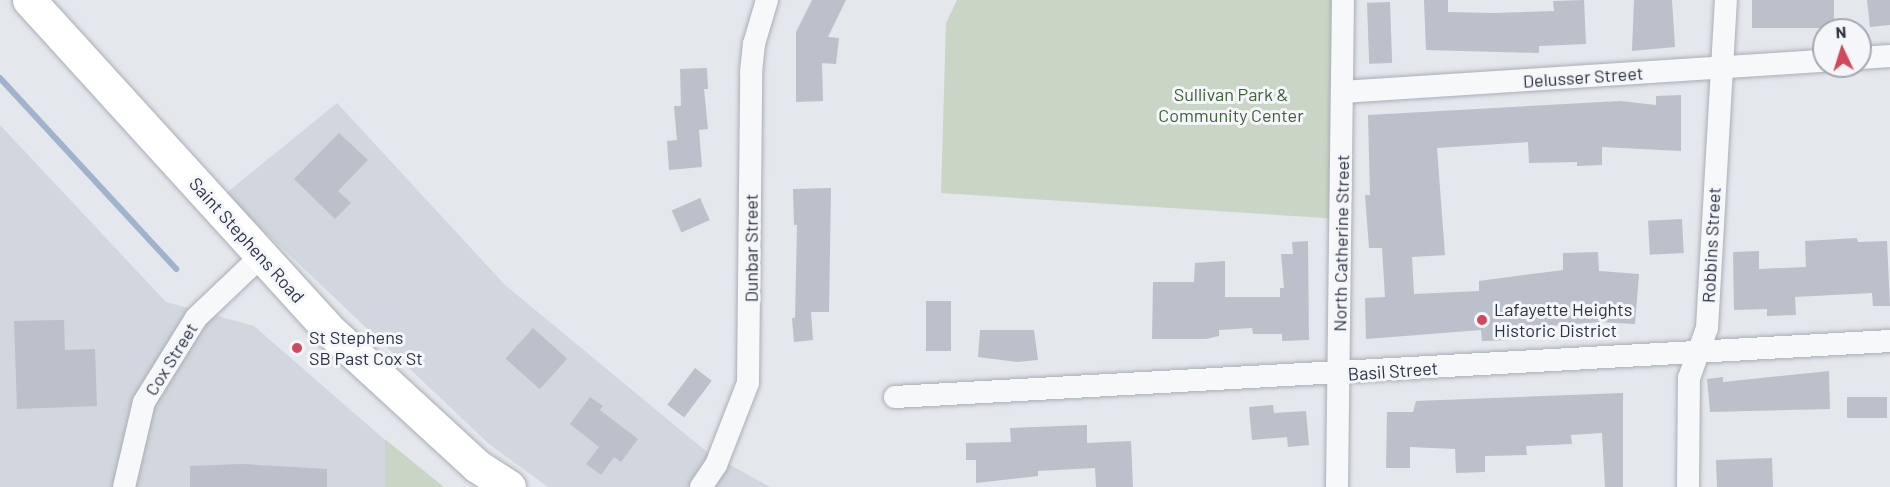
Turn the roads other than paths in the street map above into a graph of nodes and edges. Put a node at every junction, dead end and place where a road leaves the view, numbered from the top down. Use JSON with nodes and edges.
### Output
{"nodes":[{"id":1,"x":29,"y":0,"type":"edge"},
{"id":2,"x":767,"y":0,"type":"edge"},
{"id":3,"x":1343,"y":0,"type":"edge"},
{"id":4,"x":1726,"y":0,"type":"edge"},
{"id":5,"x":1890,"y":56,"type":"edge"},
{"id":6,"x":1872,"y":57,"type":"edge"},
{"id":7,"x":1812,"y":62,"type":"edge"},
{"id":8,"x":1722,"y":68,"type":"junction"},
{"id":9,"x":1342,"y":92,"type":"junction"},
{"id":10,"x":261,"y":256,"type":"junction"},
{"id":11,"x":1890,"y":341,"type":"edge"},
{"id":12,"x":1698,"y":352,"type":"junction"},
{"id":13,"x":1339,"y":375,"type":"junction"},
{"id":14,"x":895,"y":397,"type":"dead end"},
{"id":15,"x":124,"y":487,"type":"edge"},
{"id":16,"x":509,"y":487,"type":"edge"},
{"id":17,"x":701,"y":487,"type":"edge"},
{"id":18,"x":1337,"y":487,"type":"edge"},
{"id":19,"x":1688,"y":487,"type":"edge"}],
"edges":[{"from":1,"to":10,"type":"main road","name":"Saint Stephens Road"},
{"from":2,"to":17,"type":"street","name":"Dunbar Street"},
{"from":3,"to":9,"type":"street","name":"North Catherine Street"},
{"from":4,"to":8,"type":"street","name":"Robbins Street"},
{"from":5,"to":6,"type":"street"},
{"from":7,"to":8,"type":"street","name":"Delusser Street"},
{"from":8,"to":9,"type":"street","name":"Delusser Street"},
{"from":8,"to":12,"type":"street","name":"Robbins Street"},
{"from":9,"to":13,"type":"street","name":"North Catherine Street"},
{"from":10,"to":15,"type":"street","name":"Cox Street"},
{"from":10,"to":16,"type":"main road","name":"Saint Stephens Road"},
{"from":11,"to":12,"type":"street","name":"Basil Street"},
{"from":12,"to":13,"type":"street","name":"Basil Street"},
{"from":12,"to":19,"type":"street","name":"Robbins Street"},
{"from":13,"to":14,"type":"street","name":"Basil Street"},
{"from":13,"to":18,"type":"street","name":"North Catherine Street"}]}
